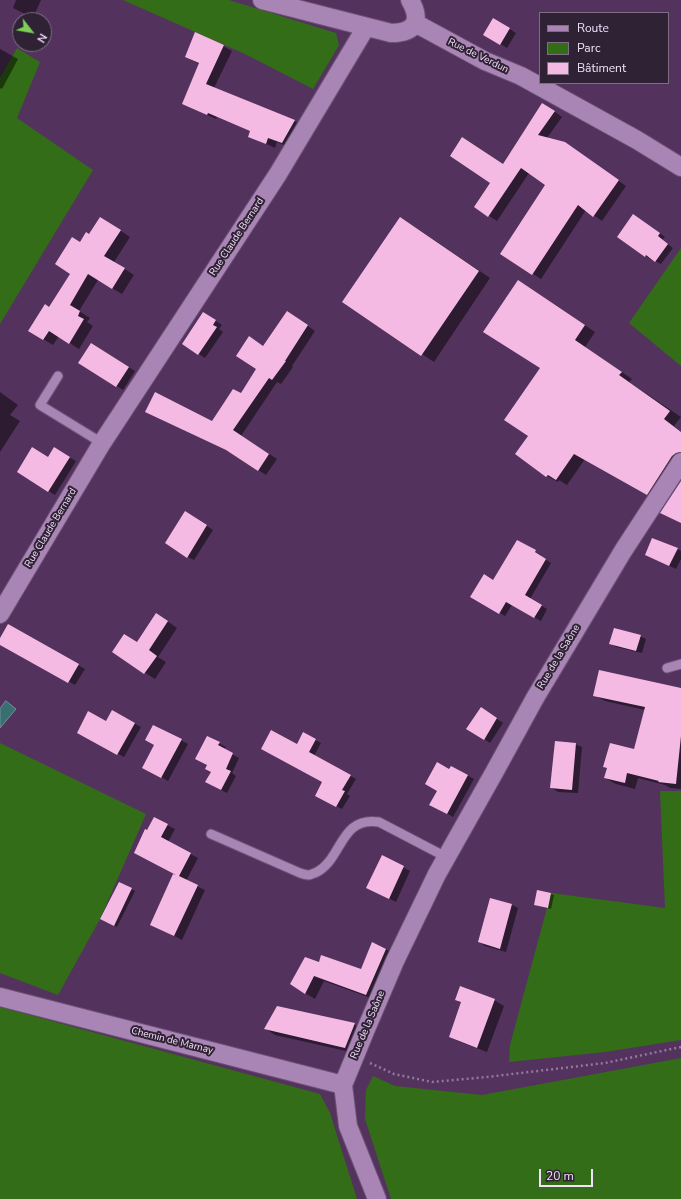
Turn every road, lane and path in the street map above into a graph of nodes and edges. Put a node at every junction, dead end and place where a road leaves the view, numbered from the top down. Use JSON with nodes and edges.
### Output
{"nodes":[{"id":1,"x":262,"y":0,"type":"edge"},
{"id":2,"x":410,"y":0,"type":"edge"},
{"id":3,"x":415,"y":23,"type":"junction"},
{"id":4,"x":366,"y":27,"type":"junction"},
{"id":5,"x":681,"y":167,"type":"edge"},
{"id":6,"x":58,"y":376,"type":"dead end"},
{"id":7,"x":102,"y":443,"type":"junction"},
{"id":8,"x":681,"y":462,"type":"edge"},
{"id":9,"x":0,"y":614,"type":"edge"},
{"id":10,"x":681,"y":664,"type":"edge"},
{"id":11,"x":667,"y":668,"type":"dead end"},
{"id":12,"x":211,"y":834,"type":"dead end"},
{"id":13,"x":446,"y":857,"type":"junction"},
{"id":14,"x":0,"y":997,"type":"edge"},
{"id":15,"x":681,"y":1047,"type":"edge"},
{"id":16,"x":355,"y":1057,"type":"junction"},
{"id":17,"x":343,"y":1085,"type":"junction"},
{"id":18,"x":377,"y":1199,"type":"edge"}],
"edges":[{"from":1,"to":4,"type":"street"},
{"from":2,"to":3,"type":"street"},
{"from":3,"to":4,"type":"street"},
{"from":3,"to":5,"type":"street","name":"Rue de Verdun"},
{"from":4,"to":7,"type":"street","name":"Rue Claude Bernard"},
{"from":6,"to":7,"type":"lane"},
{"from":7,"to":9,"type":"street","name":"Rue Claude Bernard"},
{"from":8,"to":13,"type":"street","name":"Rue de la Saône"},
{"from":10,"to":11,"type":"lane"},
{"from":12,"to":13,"type":"lane"},
{"from":13,"to":16,"type":"street","name":"Rue de la Saône"},
{"from":14,"to":17,"type":"street","name":"Chemin de Marnay"},
{"from":15,"to":16,"type":"path"},
{"from":16,"to":17,"type":"street","name":"Rue de la Saône"},
{"from":17,"to":18,"type":"street"}]}
